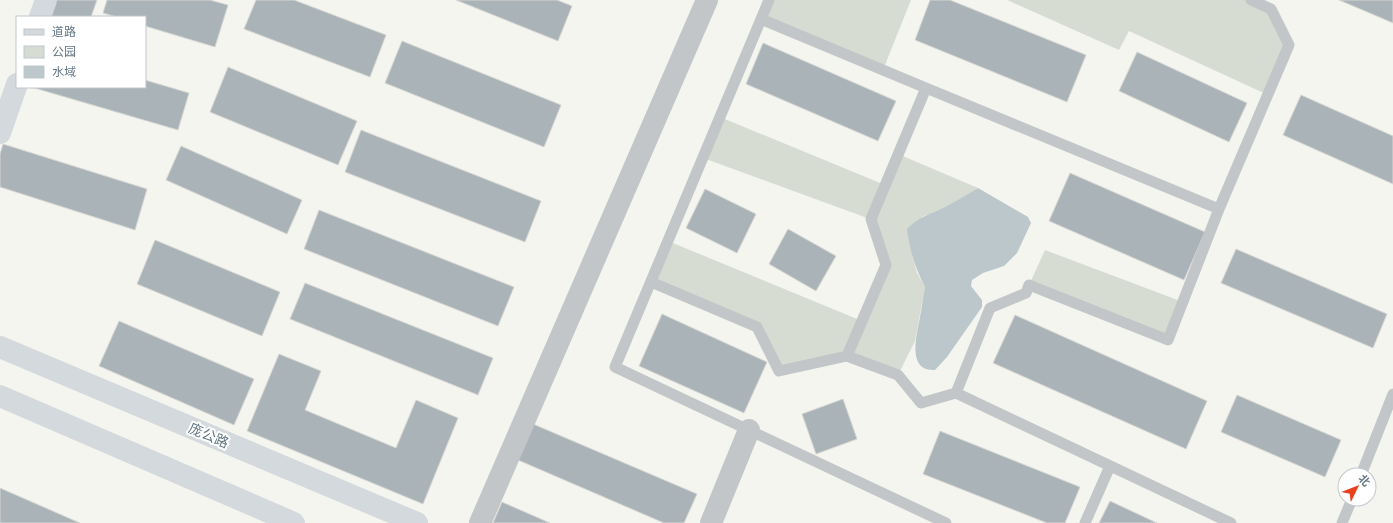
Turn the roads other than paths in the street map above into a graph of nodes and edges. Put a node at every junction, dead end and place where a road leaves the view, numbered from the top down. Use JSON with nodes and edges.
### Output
{"nodes":[{"id":1,"x":46,"y":0,"type":"edge"},
{"id":2,"x":707,"y":0,"type":"edge"},
{"id":3,"x":769,"y":0,"type":"edge"},
{"id":4,"x":1251,"y":0,"type":"edge"},
{"id":5,"x":40,"y":16,"type":"edge"},
{"id":6,"x":761,"y":18,"type":"junction"},
{"id":7,"x":16,"y":87,"type":"edge"},
{"id":8,"x":926,"y":88,"type":"junction"},
{"id":9,"x":0,"y":134,"type":"edge"},
{"id":10,"x":1219,"y":209,"type":"junction"},
{"id":11,"x":651,"y":282,"type":"junction"},
{"id":12,"x":0,"y":347,"type":"edge"},
{"id":13,"x":847,"y":356,"type":"junction"},
{"id":14,"x":956,"y":393,"type":"junction"},
{"id":15,"x":1393,"y":394,"type":"edge"},
{"id":16,"x":6,"y":402,"type":"edge"},
{"id":17,"x":749,"y":430,"type":"junction"},
{"id":18,"x":1110,"y":466,"type":"junction"},
{"id":19,"x":1364,"y":467,"type":"edge"},
{"id":20,"x":1349,"y":507,"type":"edge"},
{"id":21,"x":294,"y":523,"type":"edge"},
{"id":22,"x":417,"y":523,"type":"edge"},
{"id":23,"x":480,"y":523,"type":"edge"},
{"id":24,"x":711,"y":523,"type":"edge"},
{"id":25,"x":946,"y":523,"type":"edge"},
{"id":26,"x":1084,"y":523,"type":"edge"},
{"id":27,"x":1231,"y":523,"type":"edge"},
{"id":28,"x":1342,"y":523,"type":"edge"}],
"edges":[{"from":1,"to":5,"type":"main road"},
{"from":2,"to":23,"type":"street"},
{"from":3,"to":6,"type":"lane"},
{"from":4,"to":10,"type":"lane"},
{"from":6,"to":8,"type":"lane"},
{"from":6,"to":11,"type":"lane"},
{"from":7,"to":9,"type":"main road"},
{"from":8,"to":10,"type":"lane"},
{"from":8,"to":13,"type":"lane"},
{"from":10,"to":14,"type":"lane"},
{"from":11,"to":13,"type":"lane"},
{"from":11,"to":17,"type":"lane"},
{"from":12,"to":22,"type":"main road","name":"庞公路"},
{"from":13,"to":14,"type":"lane"},
{"from":14,"to":18,"type":"lane"},
{"from":15,"to":19,"type":"lane"},
{"from":16,"to":21,"type":"main road"},
{"from":17,"to":24,"type":"street"},
{"from":17,"to":25,"type":"lane"},
{"from":18,"to":26,"type":"lane"},
{"from":18,"to":27,"type":"lane"},
{"from":20,"to":28,"type":"lane"}]}
